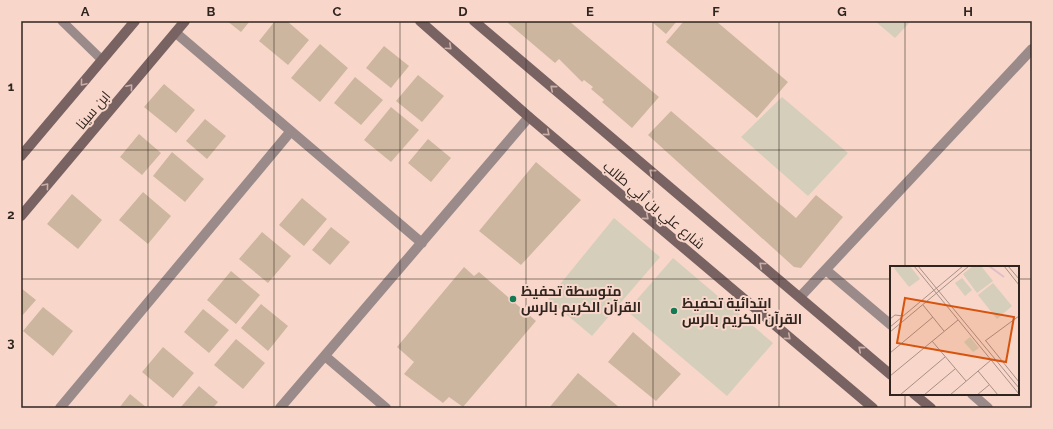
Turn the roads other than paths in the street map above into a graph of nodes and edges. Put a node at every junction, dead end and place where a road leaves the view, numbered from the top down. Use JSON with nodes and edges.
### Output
{"nodes":[{"id":1,"x":62,"y":21,"type":"edge"},
{"id":2,"x":135,"y":21,"type":"edge"},
{"id":3,"x":186,"y":21,"type":"edge"},
{"id":4,"x":420,"y":21,"type":"edge"},
{"id":5,"x":474,"y":21,"type":"edge"},
{"id":6,"x":176,"y":33,"type":"junction"},
{"id":7,"x":1032,"y":49,"type":"edge"},
{"id":8,"x":102,"y":60,"type":"junction"},
{"id":9,"x":529,"y":117,"type":"junction"},
{"id":10,"x":291,"y":131,"type":"junction"},
{"id":11,"x":21,"y":156,"type":"edge"},
{"id":12,"x":21,"y":216,"type":"edge"},
{"id":13,"x":422,"y":243,"type":"junction"},
{"id":14,"x":826,"y":270,"type":"junction"},
{"id":15,"x":800,"y":297,"type":"junction"},
{"id":16,"x":890,"y":324,"type":"edge"},
{"id":17,"x":325,"y":356,"type":"junction"},
{"id":18,"x":890,"y":373,"type":"edge"},
{"id":19,"x":915,"y":395,"type":"edge"},
{"id":20,"x":973,"y":395,"type":"edge"},
{"id":21,"x":60,"y":408,"type":"edge"},
{"id":22,"x":280,"y":408,"type":"edge"},
{"id":23,"x":386,"y":408,"type":"edge"},
{"id":24,"x":872,"y":408,"type":"edge"},
{"id":25,"x":930,"y":408,"type":"edge"},
{"id":26,"x":988,"y":408,"type":"edge"}],
"edges":[{"from":1,"to":8,"type":"lane"},
{"from":2,"to":8,"type":"street","name":"ابن سينا"},
{"from":3,"to":6,"type":"street","name":"ابن سينا"},
{"from":4,"to":9,"type":"street","name":"شارع علي بن أبي طالب","one_way":true},
{"from":15,"to":5,"type":"street","name":"شارع علي بن أبي طالب","one_way":true},
{"from":6,"to":10,"type":"street"},
{"from":12,"to":6,"type":"street","name":"ابن سينا","one_way":true},
{"from":7,"to":14,"type":"street"},
{"from":8,"to":11,"type":"street","name":"ابن سينا","one_way":true},
{"from":9,"to":13,"type":"street"},
{"from":9,"to":24,"type":"street","name":"شارع علي بن أبي طالب","one_way":true},
{"from":10,"to":13,"type":"street"},
{"from":10,"to":21,"type":"street"},
{"from":13,"to":17,"type":"street"},
{"from":14,"to":15,"type":"street"},
{"from":14,"to":16,"type":"street"},
{"from":18,"to":15,"type":"street","name":"شارع علي بن أبي طالب","one_way":true},
{"from":17,"to":22,"type":"street"},
{"from":17,"to":23,"type":"street"},
{"from":19,"to":25,"type":"street"},
{"from":20,"to":26,"type":"street"}]}
